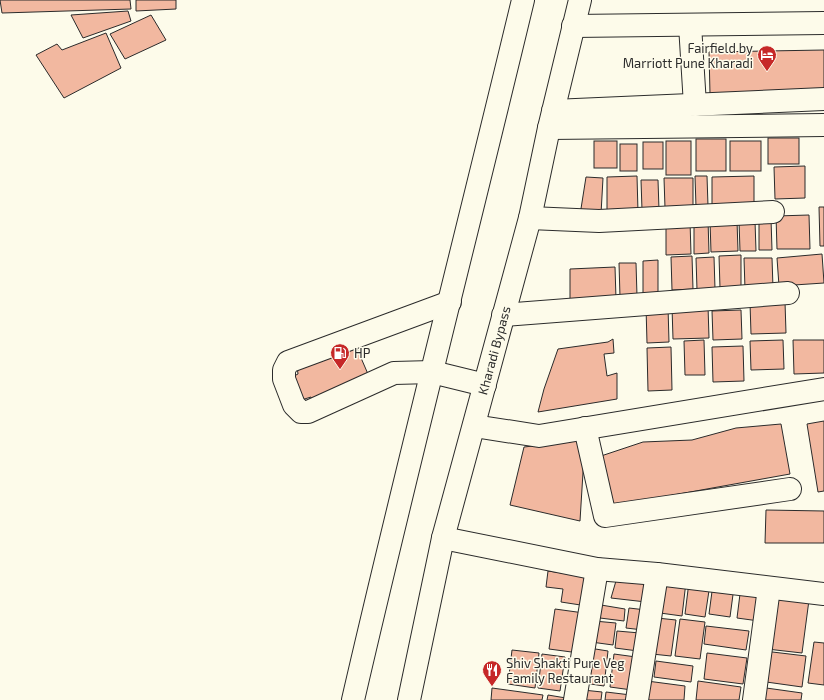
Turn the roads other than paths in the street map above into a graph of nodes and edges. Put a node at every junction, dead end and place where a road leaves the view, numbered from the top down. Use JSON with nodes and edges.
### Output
{"nodes":[{"id":1,"x":523,"y":0,"type":"edge"},
{"id":2,"x":580,"y":0,"type":"edge"},
{"id":3,"x":824,"y":23,"type":"edge"},
{"id":4,"x":690,"y":25,"type":"junction"},
{"id":5,"x":573,"y":26,"type":"junction"},
{"id":6,"x":824,"y":99,"type":"edge"},
{"id":7,"x":695,"y":105,"type":"junction"},
{"id":8,"x":551,"y":120,"type":"junction"},
{"id":9,"x":824,"y":125,"type":"edge"},
{"id":10,"x":773,"y":212,"type":"dead end"},
{"id":11,"x":530,"y":218,"type":"junction"},
{"id":12,"x":788,"y":293,"type":"dead end"},
{"id":13,"x":450,"y":302,"type":"junction"},
{"id":14,"x":503,"y":315,"type":"junction"},
{"id":15,"x":432,"y":372,"type":"junction"},
{"id":16,"x":485,"y":385,"type":"junction"},
{"id":17,"x":824,"y":389,"type":"edge"},
{"id":18,"x":474,"y":426,"type":"junction"},
{"id":19,"x":585,"y":428,"type":"junction"},
{"id":20,"x":790,"y":488,"type":"dead end"},
{"id":21,"x":443,"y":538,"type":"junction"},
{"id":22,"x":597,"y":569,"type":"junction"},
{"id":23,"x":657,"y":574,"type":"junction"},
{"id":24,"x":769,"y":588,"type":"junction"},
{"id":25,"x":824,"y":594,"type":"edge"},
{"id":26,"x":353,"y":700,"type":"edge"},
{"id":27,"x":409,"y":700,"type":"edge"},
{"id":28,"x":575,"y":700,"type":"edge"},
{"id":29,"x":637,"y":700,"type":"edge"},
{"id":30,"x":754,"y":700,"type":"edge"}],
"edges":[{"from":1,"to":13,"type":"main road"},
{"from":2,"to":5,"type":"main road","name":"Kharadi Bypass"},
{"from":3,"to":4,"type":"main road"},
{"from":4,"to":5,"type":"main road"},
{"from":4,"to":7,"type":"main road"},
{"from":5,"to":8,"type":"main road","name":"Kharadi Bypass"},
{"from":6,"to":7,"type":"main road"},
{"from":7,"to":8,"type":"main road"},
{"from":8,"to":9,"type":"main road"},
{"from":8,"to":11,"type":"main road","name":"Kharadi Bypass"},
{"from":10,"to":11,"type":"main road"},
{"from":11,"to":14,"type":"main road","name":"Kharadi Bypass"},
{"from":12,"to":14,"type":"main road"},
{"from":13,"to":15,"type":"main road"},
{"from":13,"to":15,"type":"main road"},
{"from":14,"to":16,"type":"main road","name":"Kharadi Bypass"},
{"from":15,"to":16,"type":"main road"},
{"from":15,"to":26,"type":"main road"},
{"from":16,"to":18,"type":"main road","name":"Kharadi Bypass"},
{"from":17,"to":19,"type":"main road"},
{"from":18,"to":19,"type":"main road"},
{"from":18,"to":21,"type":"main road","name":"Kharadi Bypass"},
{"from":19,"to":20,"type":"main road"},
{"from":21,"to":22,"type":"main road"},
{"from":21,"to":27,"type":"main road","name":"Kharadi Bypass"},
{"from":22,"to":23,"type":"main road"},
{"from":22,"to":28,"type":"main road"},
{"from":23,"to":24,"type":"main road"},
{"from":23,"to":29,"type":"main road"},
{"from":24,"to":25,"type":"main road"},
{"from":24,"to":30,"type":"main road"}]}
